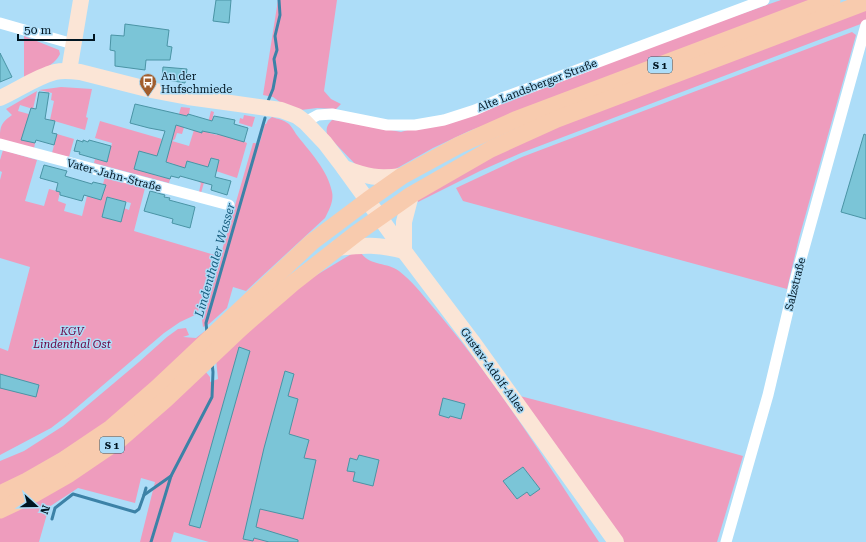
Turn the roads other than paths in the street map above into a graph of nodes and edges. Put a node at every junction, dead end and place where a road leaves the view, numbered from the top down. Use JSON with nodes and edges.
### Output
{"nodes":[{"id":1,"x":81,"y":0,"type":"edge"},
{"id":2,"x":764,"y":0,"type":"edge"},
{"id":3,"x":832,"y":0,"type":"edge"},
{"id":4,"x":866,"y":2,"type":"edge"},
{"id":5,"x":0,"y":23,"type":"edge"},
{"id":6,"x":866,"y":25,"type":"edge"},
{"id":7,"x":73,"y":44,"type":"junction"},
{"id":8,"x":69,"y":71,"type":"junction"},
{"id":9,"x":0,"y":98,"type":"edge"},
{"id":10,"x":305,"y":122,"type":"junction"},
{"id":11,"x":0,"y":144,"type":"edge"},
{"id":12,"x":344,"y":168,"type":"junction"},
{"id":13,"x":402,"y":176,"type":"junction"},
{"id":14,"x":411,"y":195,"type":"junction"},
{"id":15,"x":368,"y":200,"type":"junction"},
{"id":16,"x":229,"y":205,"type":"dead end"},
{"id":17,"x":379,"y":216,"type":"junction"},
{"id":18,"x":337,"y":248,"type":"junction"},
{"id":19,"x":404,"y":251,"type":"junction"},
{"id":20,"x":210,"y":348,"type":"junction"},
{"id":21,"x":0,"y":494,"type":"edge"},
{"id":22,"x":0,"y":510,"type":"edge"},
{"id":23,"x":616,"y":542,"type":"edge"},
{"id":24,"x":726,"y":542,"type":"edge"}],
"edges":[{"from":1,"to":7,"type":"street"},
{"from":2,"to":10,"type":"street","name":"Alte Landsberger Straße"},
{"from":3,"to":13,"type":"main road","number":"S 1"},
{"from":4,"to":14,"type":"main road","number":"S 1"},
{"from":5,"to":7,"type":"street"},
{"from":6,"to":24,"type":"street","name":"Salzstraße"},
{"from":7,"to":8,"type":"street"},
{"from":8,"to":9,"type":"street"},
{"from":8,"to":10,"type":"street"},
{"from":10,"to":12,"type":"street"},
{"from":11,"to":16,"type":"street","name":"Vater-Jahn-Straße"},
{"from":12,"to":13,"type":"street"},
{"from":12,"to":15,"type":"street"},
{"from":13,"to":15,"type":"main road","number":"S 1"},
{"from":14,"to":17,"type":"main road","number":"S 1"},
{"from":14,"to":19,"type":"street"},
{"from":15,"to":17,"type":"street","name":"Gustav-Adolf-Allee"},
{"from":15,"to":20,"type":"main road","number":"S 1"},
{"from":17,"to":18,"type":"main road","number":"S 1"},
{"from":17,"to":19,"type":"street","name":"Gustav-Adolf-Allee"},
{"from":18,"to":19,"type":"street"},
{"from":18,"to":20,"type":"main road","number":"S 1"},
{"from":19,"to":23,"type":"street","name":"Gustav-Adolf-Allee"},
{"from":20,"to":21,"type":"main road","number":"S 1"},
{"from":20,"to":22,"type":"main road","number":"S 1"}]}
